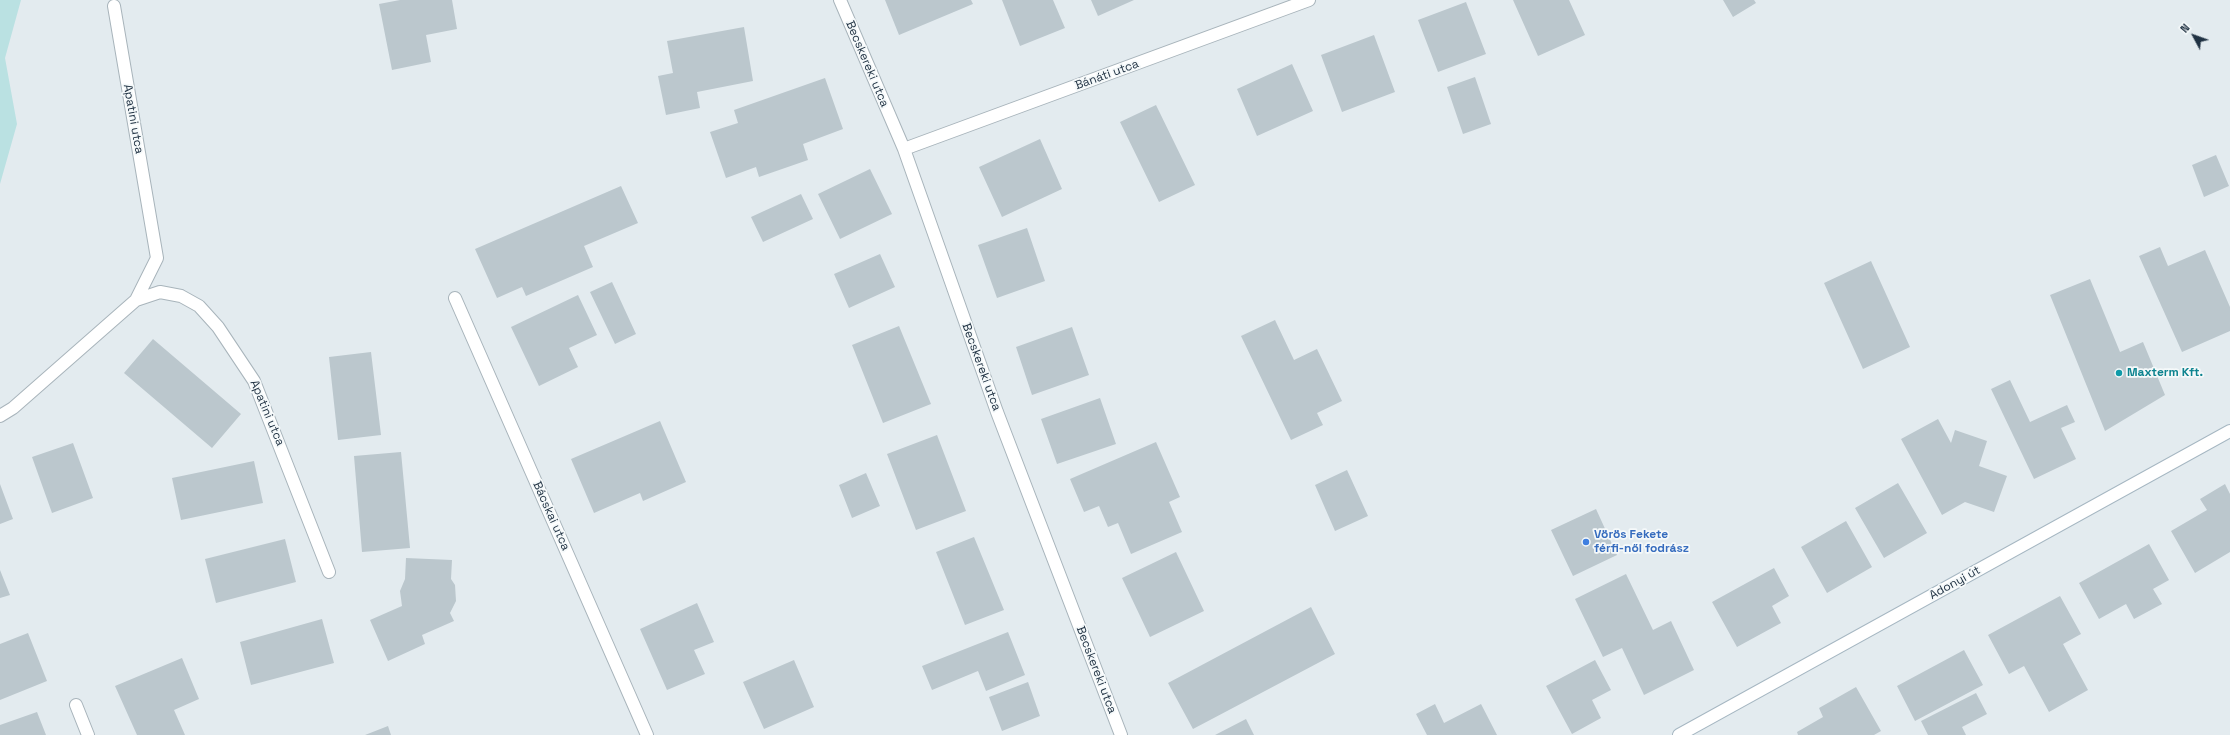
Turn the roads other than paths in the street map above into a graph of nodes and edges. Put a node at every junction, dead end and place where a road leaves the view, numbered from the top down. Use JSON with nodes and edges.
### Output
{"nodes":[{"id":1,"x":840,"y":0,"type":"edge"},
{"id":2,"x":1309,"y":0,"type":"edge"},
{"id":3,"x":114,"y":6,"type":"dead end"},
{"id":4,"x":904,"y":149,"type":"junction"},
{"id":5,"x":456,"y":298,"type":"dead end"},
{"id":6,"x":136,"y":300,"type":"junction"},
{"id":7,"x":0,"y":416,"type":"edge"},
{"id":8,"x":2230,"y":431,"type":"edge"},
{"id":9,"x":329,"y":572,"type":"dead end"},
{"id":10,"x":76,"y":704,"type":"dead end"},
{"id":11,"x":88,"y":735,"type":"edge"},
{"id":12,"x":647,"y":735,"type":"edge"},
{"id":13,"x":1121,"y":735,"type":"edge"},
{"id":14,"x":1679,"y":735,"type":"edge"}],
"edges":[{"from":1,"to":4,"type":"street","name":"Becskereki utca"},
{"from":2,"to":4,"type":"street","name":"Bánáti utca"},
{"from":3,"to":6,"type":"street","name":"Apatini utca"},
{"from":4,"to":13,"type":"street","name":"Becskereki utca"},
{"from":5,"to":12,"type":"street","name":"Bácskai utca"},
{"from":6,"to":7,"type":"street","name":"Apatini utca"},
{"from":6,"to":9,"type":"street","name":"Apatini utca"},
{"from":8,"to":14,"type":"street","name":"Adonyi út"},
{"from":10,"to":11,"type":"street"}]}
